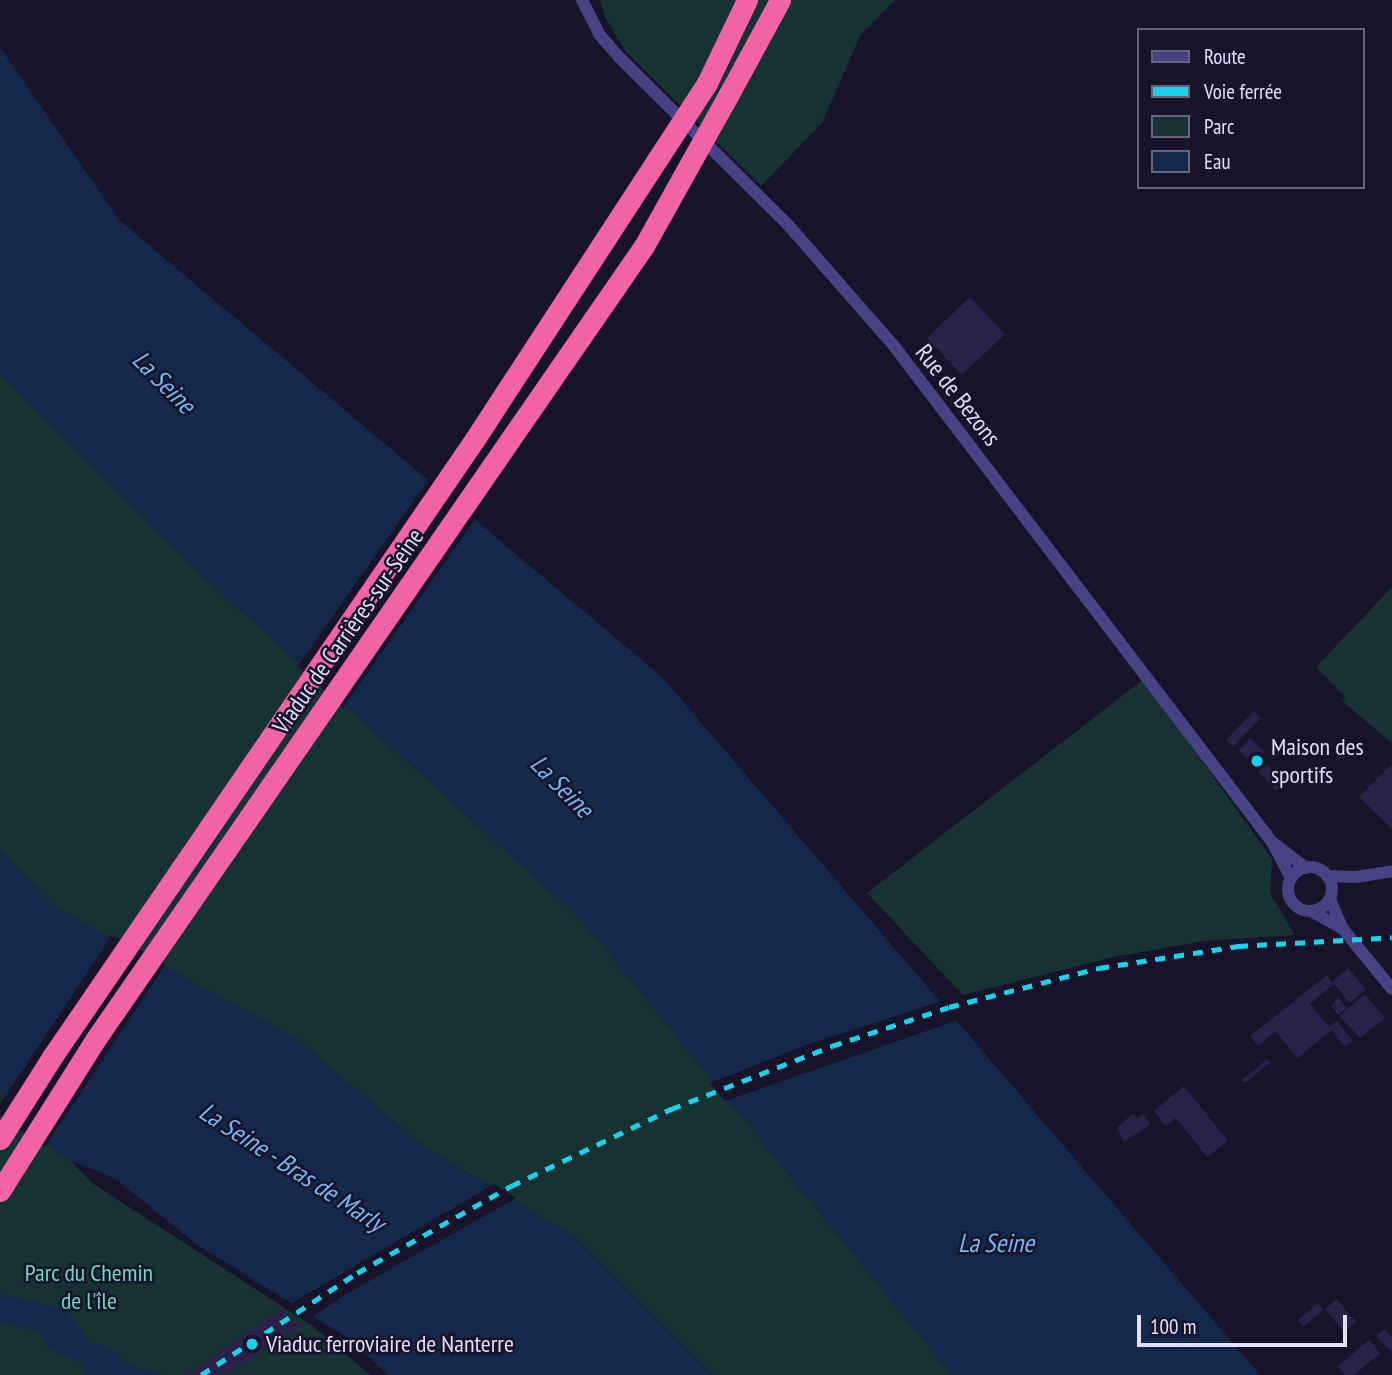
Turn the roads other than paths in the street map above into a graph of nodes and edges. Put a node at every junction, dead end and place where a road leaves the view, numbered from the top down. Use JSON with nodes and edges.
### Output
{"nodes":[{"id":1,"x":583,"y":0,"type":"edge"},
{"id":2,"x":747,"y":0,"type":"edge"},
{"id":3,"x":780,"y":0,"type":"edge"},
{"id":4,"x":1272,"y":842,"type":"junction"},
{"id":5,"x":1306,"y":867,"type":"junction"},
{"id":6,"x":1392,"y":871,"type":"edge"},
{"id":7,"x":1327,"y":876,"type":"junction"},
{"id":8,"x":1356,"y":877,"type":"junction"},
{"id":9,"x":1291,"y":878,"type":"junction"},
{"id":10,"x":1331,"y":895,"type":"junction"},
{"id":11,"x":1311,"y":911,"type":"junction"},
{"id":12,"x":1343,"y":929,"type":"junction"},
{"id":13,"x":1392,"y":989,"type":"edge"},
{"id":14,"x":0,"y":1139,"type":"edge"},
{"id":15,"x":0,"y":1191,"type":"edge"}],
"edges":[{"from":1,"to":4,"type":"street","name":"Rue de Bezons"},
{"from":2,"to":14,"type":"highway","name":"Viaduc de Carrières-sur-Seine","bridge":true},
{"from":3,"to":15,"type":"highway","name":"Viaduc de Carrières-sur-Seine","bridge":true},
{"from":4,"to":5,"type":"street","name":"Rue de Bezons"},
{"from":4,"to":9,"type":"street","name":"Rue de Bezons"},
{"from":5,"to":7,"type":"street","name":"Rue de Bezons"},
{"from":5,"to":9,"type":"street"},
{"from":6,"to":8,"type":"street"},
{"from":7,"to":8,"type":"street"},
{"from":7,"to":10,"type":"street","name":"Rue de Bezons"},
{"from":8,"to":10,"type":"street"},
{"from":9,"to":11,"type":"street","name":"Rue de Bezons"},
{"from":10,"to":11,"type":"street"},
{"from":10,"to":12,"type":"street","name":"Rue de Bezons"},
{"from":11,"to":12,"type":"street","name":"Rue de Bezons"},
{"from":12,"to":13,"type":"street","name":"Rue de Bezons"}]}
